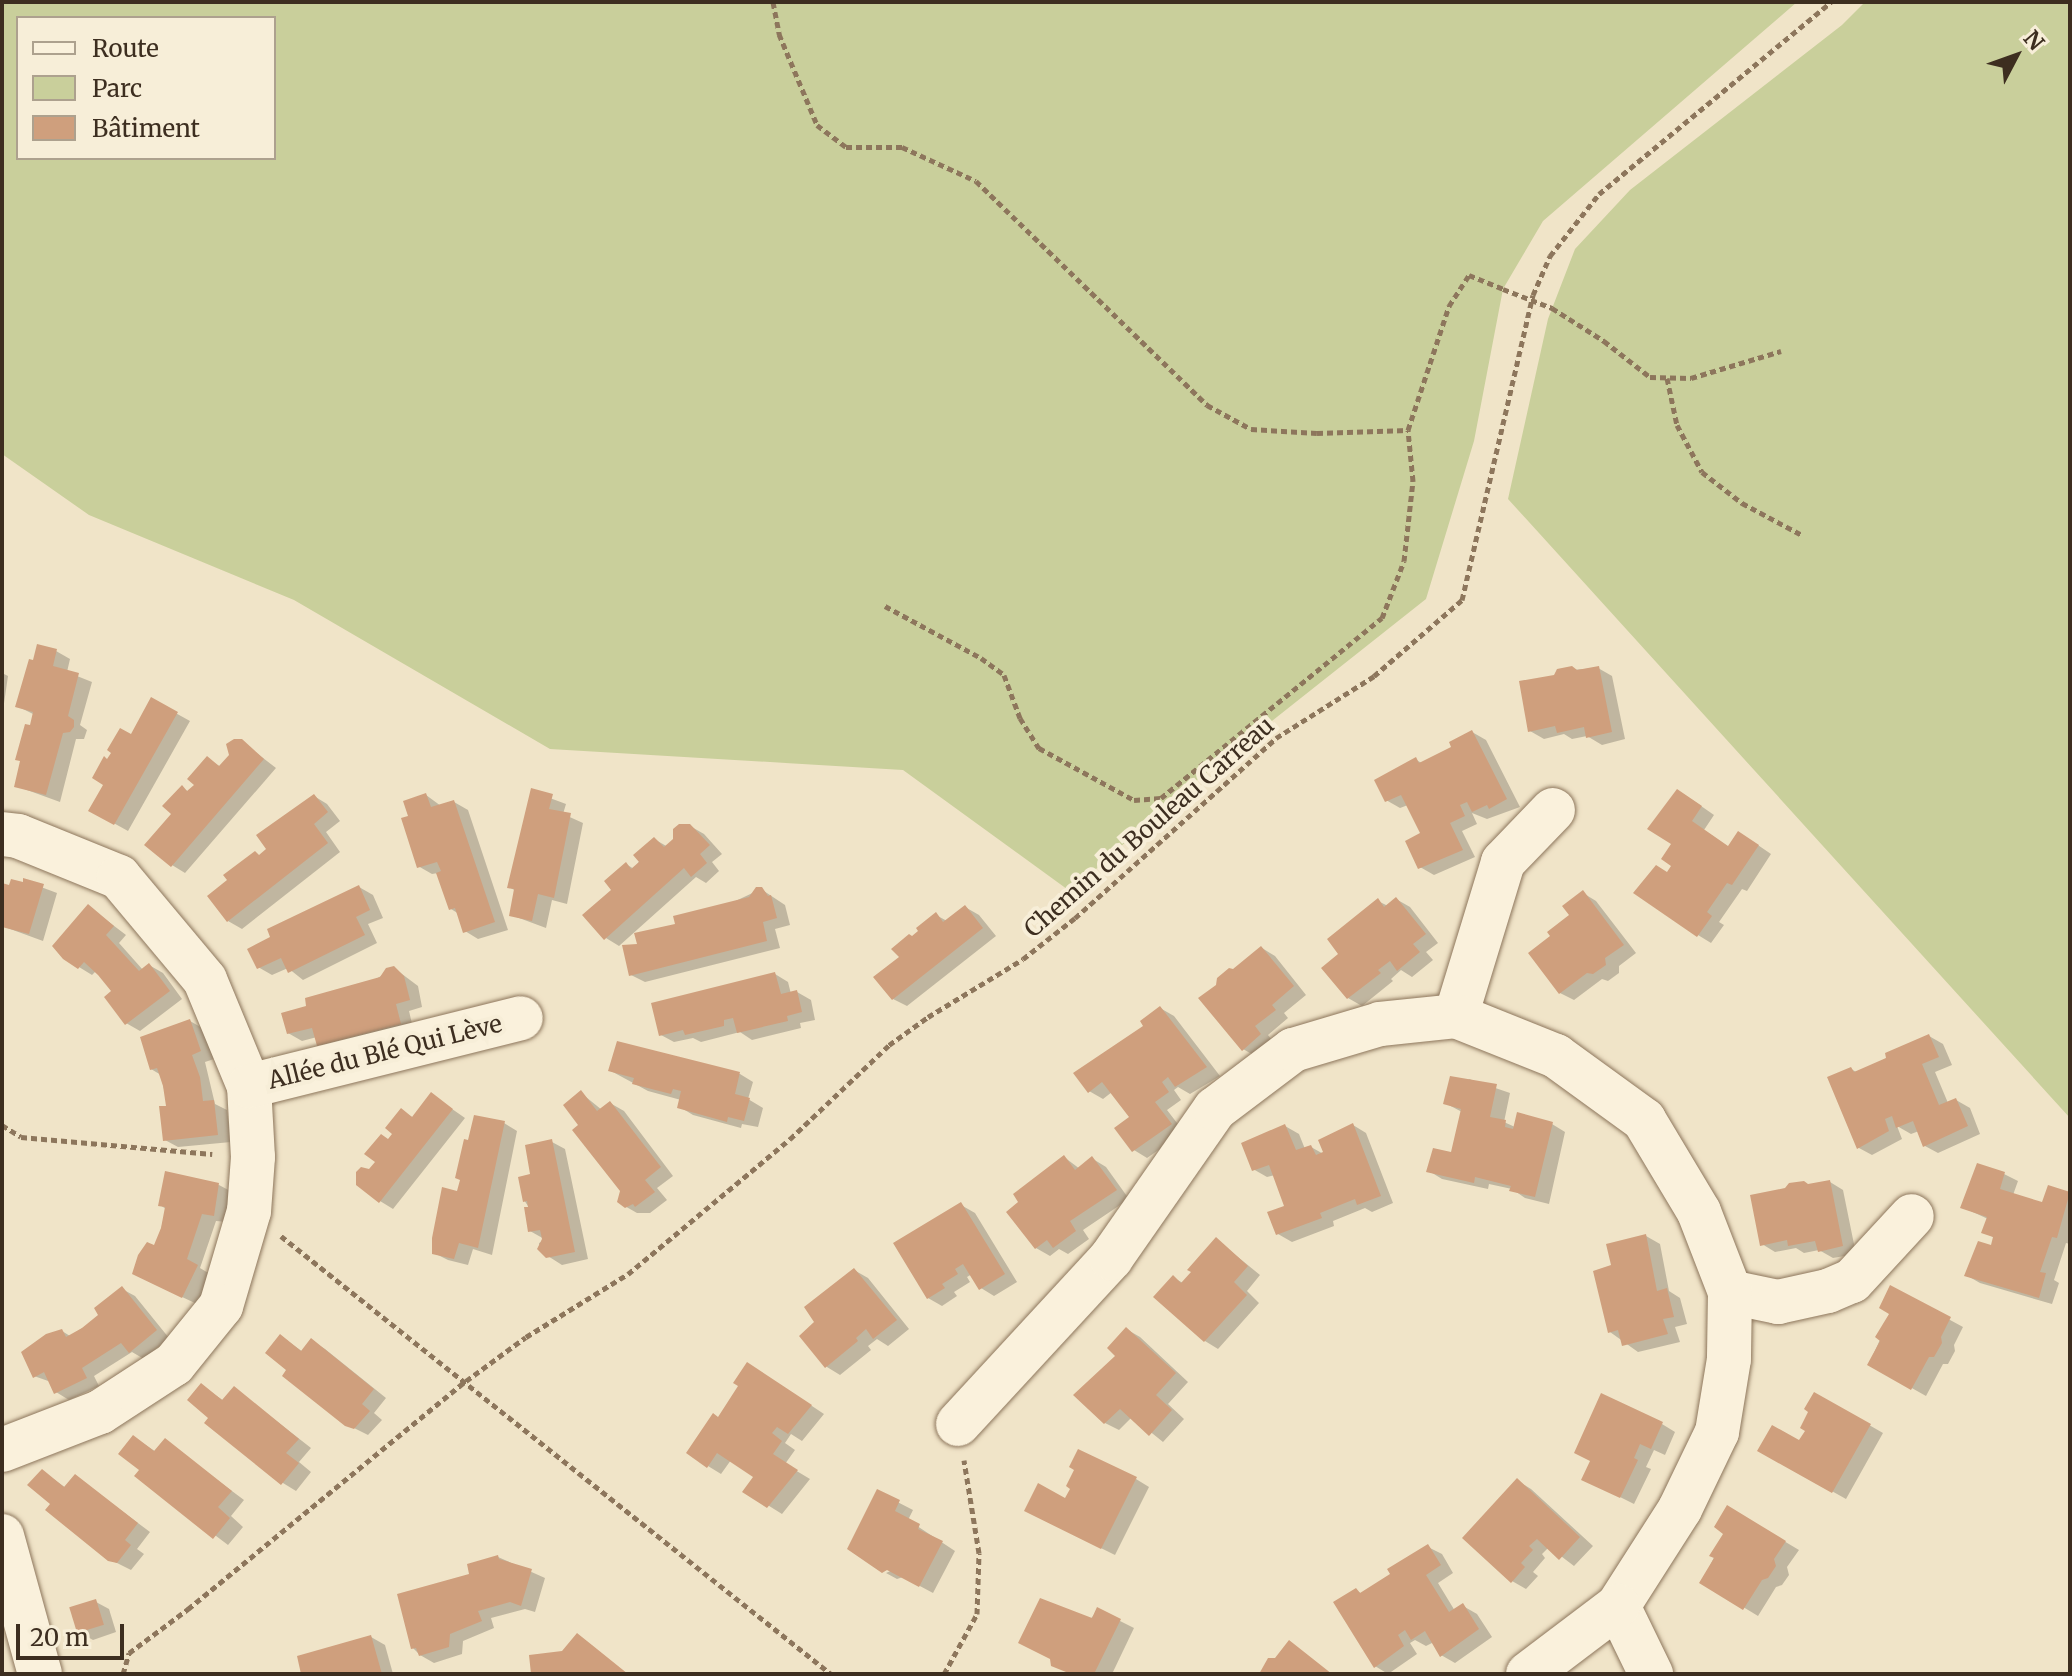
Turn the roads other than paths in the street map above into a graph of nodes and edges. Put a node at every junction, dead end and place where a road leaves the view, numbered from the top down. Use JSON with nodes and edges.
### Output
{"nodes":[{"id":1,"x":1553,"y":810,"type":"dead end"},
{"id":2,"x":2,"y":834,"type":"edge"},
{"id":3,"x":1456,"y":1016,"type":"junction"},
{"id":4,"x":521,"y":1018,"type":"dead end"},
{"id":5,"x":249,"y":1086,"type":"junction"},
{"id":6,"x":1912,"y":1216,"type":"dead end"},
{"id":7,"x":1730,"y":1292,"type":"junction"},
{"id":8,"x":958,"y":1424,"type":"road end"},
{"id":9,"x":2,"y":1450,"type":"edge"},
{"id":10,"x":2,"y":1536,"type":"edge"},
{"id":11,"x":1618,"y":1606,"type":"junction"},
{"id":12,"x":40,"y":1674,"type":"edge"},
{"id":13,"x":1528,"y":1674,"type":"edge"},
{"id":14,"x":1651,"y":1674,"type":"edge"}],
"edges":[{"from":1,"to":3,"type":"street"},
{"from":2,"to":5,"type":"street"},
{"from":3,"to":7,"type":"street"},
{"from":3,"to":8,"type":"street"},
{"from":4,"to":5,"type":"street","name":"Allée du Blé Qui Lève"},
{"from":5,"to":9,"type":"street"},
{"from":6,"to":7,"type":"street"},
{"from":7,"to":11,"type":"street"},
{"from":10,"to":12,"type":"street"},
{"from":11,"to":13,"type":"street"},
{"from":11,"to":14,"type":"street"}]}
